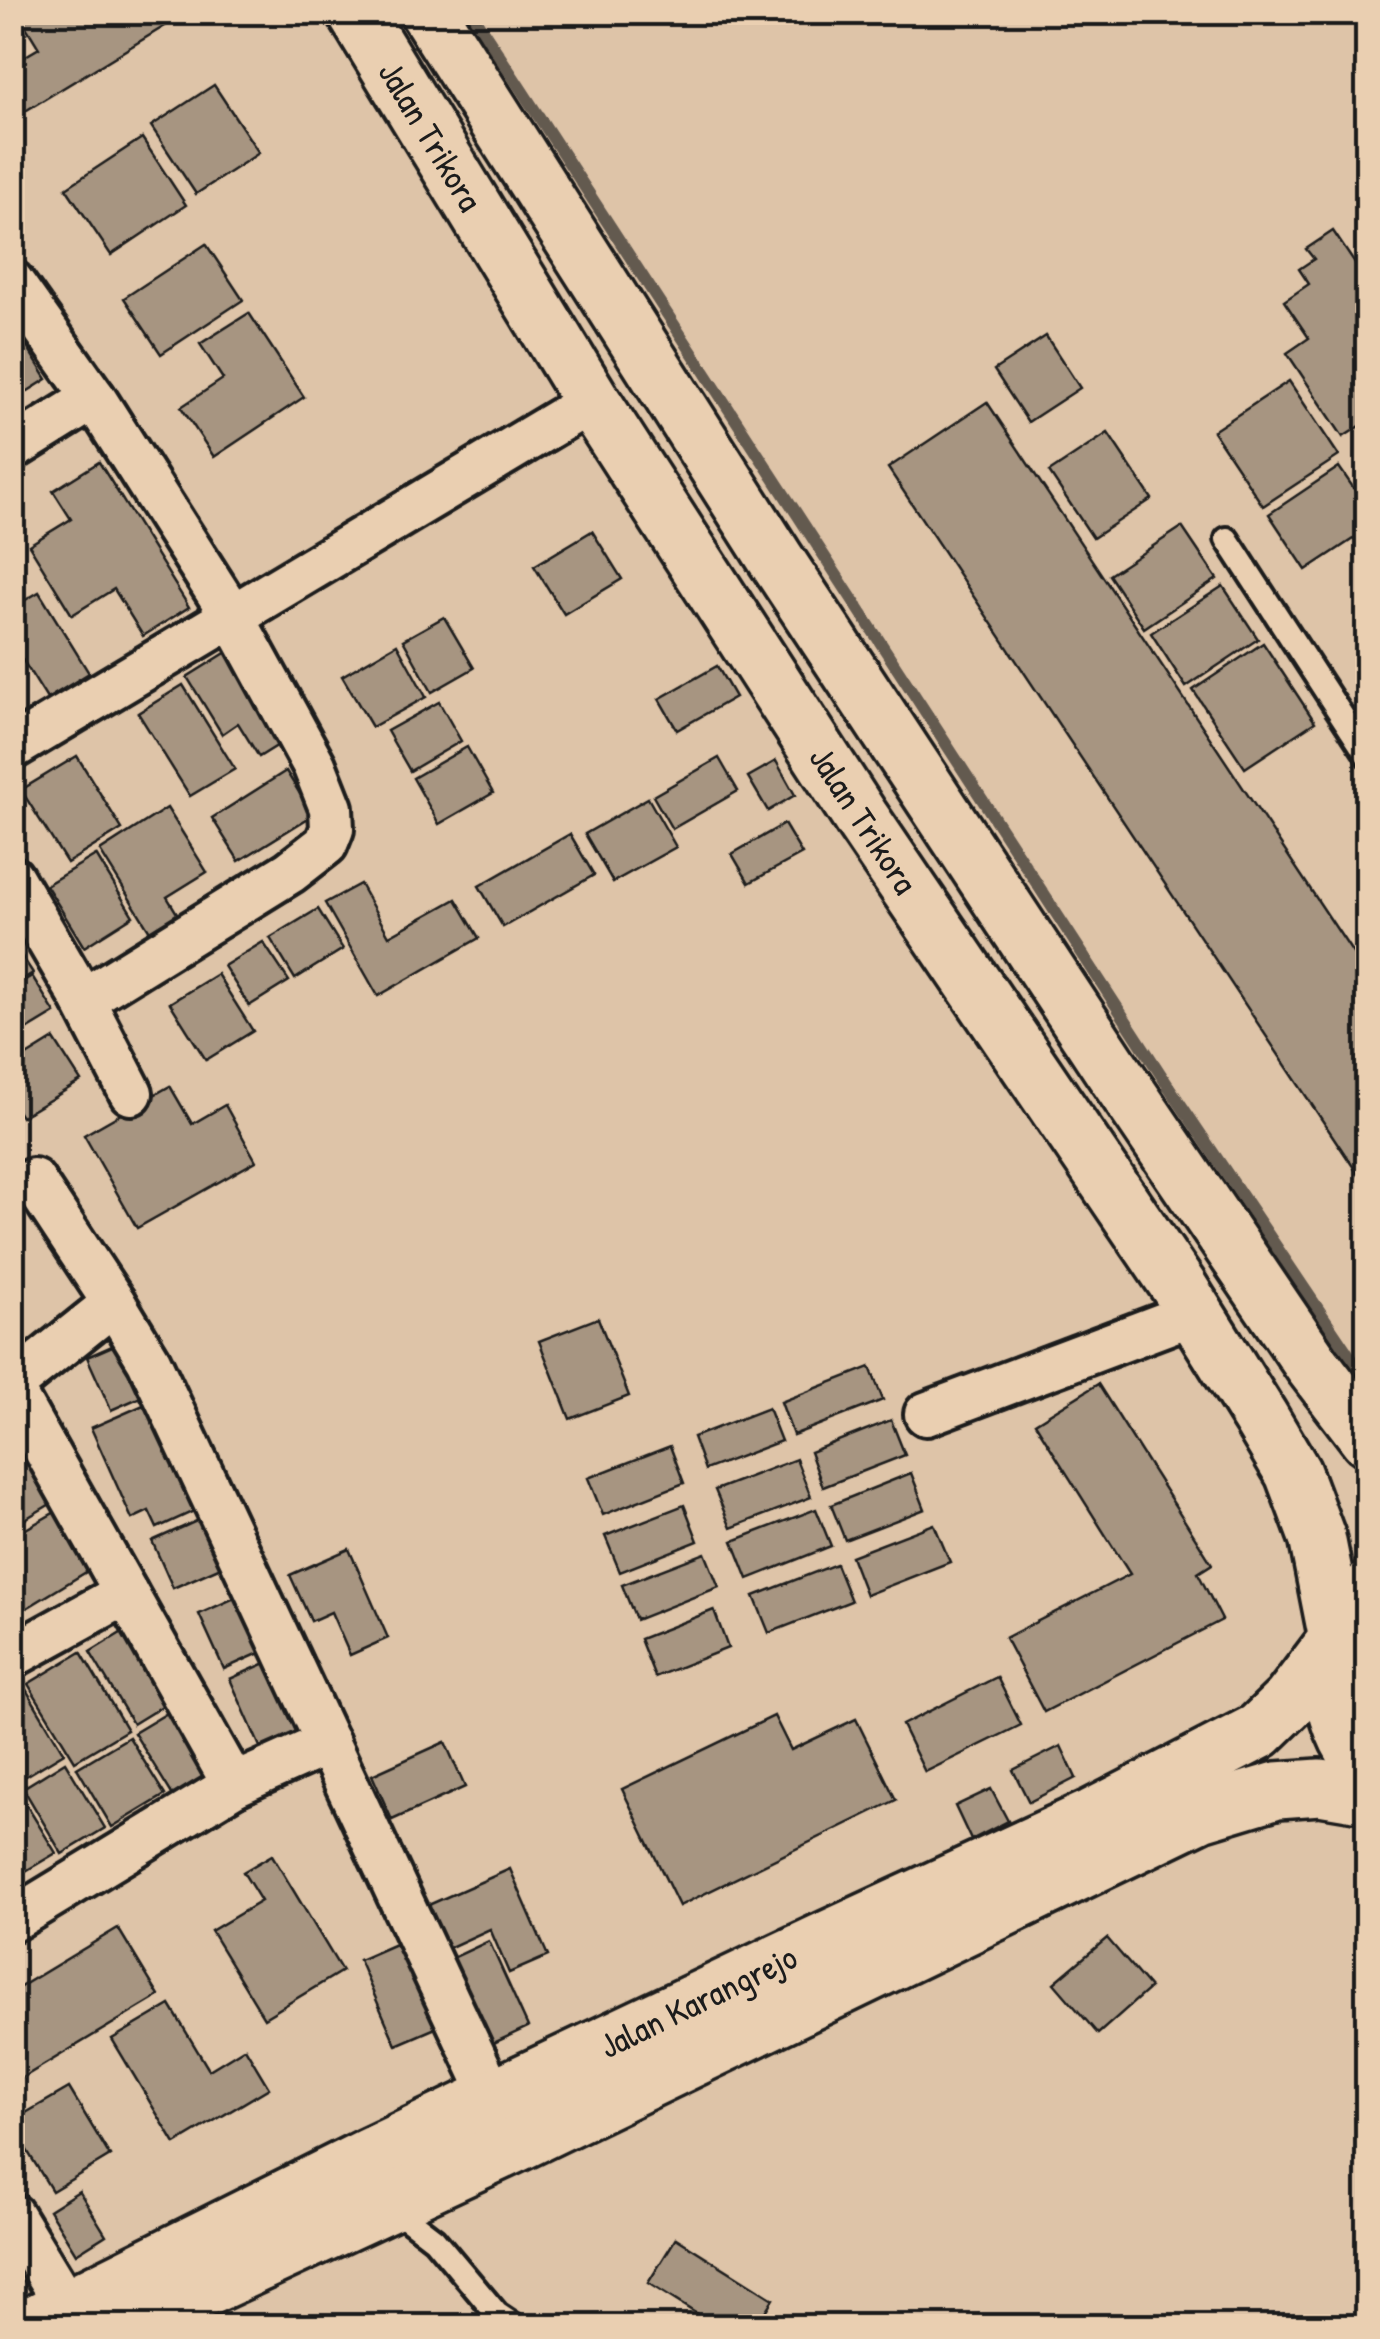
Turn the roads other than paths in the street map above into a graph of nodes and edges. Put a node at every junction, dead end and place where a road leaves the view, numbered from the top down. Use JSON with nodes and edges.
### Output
{"nodes":[{"id":1,"x":356,"y":12,"type":"edge"},
{"id":2,"x":428,"y":12,"type":"edge"},
{"id":3,"x":12,"y":282,"type":"edge"},
{"id":4,"x":94,"y":398,"type":"junction"},
{"id":5,"x":592,"y":401,"type":"junction"},
{"id":6,"x":12,"y":449,"type":"edge"},
{"id":7,"x":1227,"y":539,"type":"dead end"},
{"id":8,"x":234,"y":617,"type":"junction"},
{"id":9,"x":12,"y":748,"type":"edge"},
{"id":10,"x":1368,"y":756,"type":"edge"},
{"id":11,"x":12,"y":878,"type":"edge"},
{"id":12,"x":83,"y":1000,"type":"junction"},
{"id":13,"x":131,"y":1093,"type":"dead end"},
{"id":14,"x":32,"y":1180,"type":"dead end"},
{"id":15,"x":114,"y":1303,"type":"junction"},
{"id":16,"x":1194,"y":1314,"type":"junction"},
{"id":17,"x":12,"y":1387,"type":"edge"},
{"id":18,"x":926,"y":1414,"type":"dead end"},
{"id":19,"x":1368,"y":1438,"type":"edge"},
{"id":20,"x":1368,"y":1590,"type":"edge"},
{"id":21,"x":126,"y":1593,"type":"junction"},
{"id":22,"x":1337,"y":1640,"type":"junction"},
{"id":23,"x":12,"y":1656,"type":"edge"},
{"id":24,"x":328,"y":1743,"type":"junction"},
{"id":25,"x":1368,"y":1770,"type":"edge"},
{"id":26,"x":234,"y":1785,"type":"junction"},
{"id":27,"x":1368,"y":1795,"type":"edge"},
{"id":28,"x":12,"y":1920,"type":"edge"},
{"id":29,"x":494,"y":2100,"type":"junction"},
{"id":30,"x":388,"y":2204,"type":"junction"},
{"id":31,"x":12,"y":2215,"type":"edge"},
{"id":32,"x":48,"y":2316,"type":"edge"},
{"id":33,"x":124,"y":2326,"type":"edge"},
{"id":34,"x":515,"y":2326,"type":"edge"}],
"edges":[{"from":1,"to":5,"type":"main road","name":"Jalan Trikora"},
{"from":2,"to":19,"type":"main road","name":"Jalan Trikora"},
{"from":3,"to":4,"type":"street"},
{"from":4,"to":6,"type":"street"},
{"from":4,"to":8,"type":"street"},
{"from":5,"to":8,"type":"street"},
{"from":5,"to":16,"type":"main road","name":"Jalan Trikora"},
{"from":7,"to":10,"type":"lane"},
{"from":8,"to":9,"type":"street"},
{"from":8,"to":12,"type":"street"},
{"from":11,"to":12,"type":"street"},
{"from":12,"to":13,"type":"street"},
{"from":14,"to":15,"type":"street"},
{"from":15,"to":17,"type":"street"},
{"from":15,"to":24,"type":"street"},
{"from":16,"to":18,"type":"street"},
{"from":16,"to":22,"type":"main road","name":"Jalan Trikora"},
{"from":17,"to":21,"type":"street"},
{"from":20,"to":22,"type":"main road","name":"Jalan Karangrejo"},
{"from":21,"to":23,"type":"street"},
{"from":21,"to":26,"type":"street"},
{"from":22,"to":25,"type":"main road"},
{"from":22,"to":29,"type":"main road","name":"Jalan Karangrejo"},
{"from":24,"to":26,"type":"street"},
{"from":24,"to":29,"type":"street"},
{"from":26,"to":28,"type":"street"},
{"from":27,"to":30,"type":"main road","name":"Jalan Karangrejo"},
{"from":29,"to":32,"type":"main road","name":"Jalan Karangrejo"},
{"from":30,"to":33,"type":"main road","name":"Jalan Karangrejo"},
{"from":30,"to":34,"type":"lane"},
{"from":31,"to":32,"type":"street"}]}
